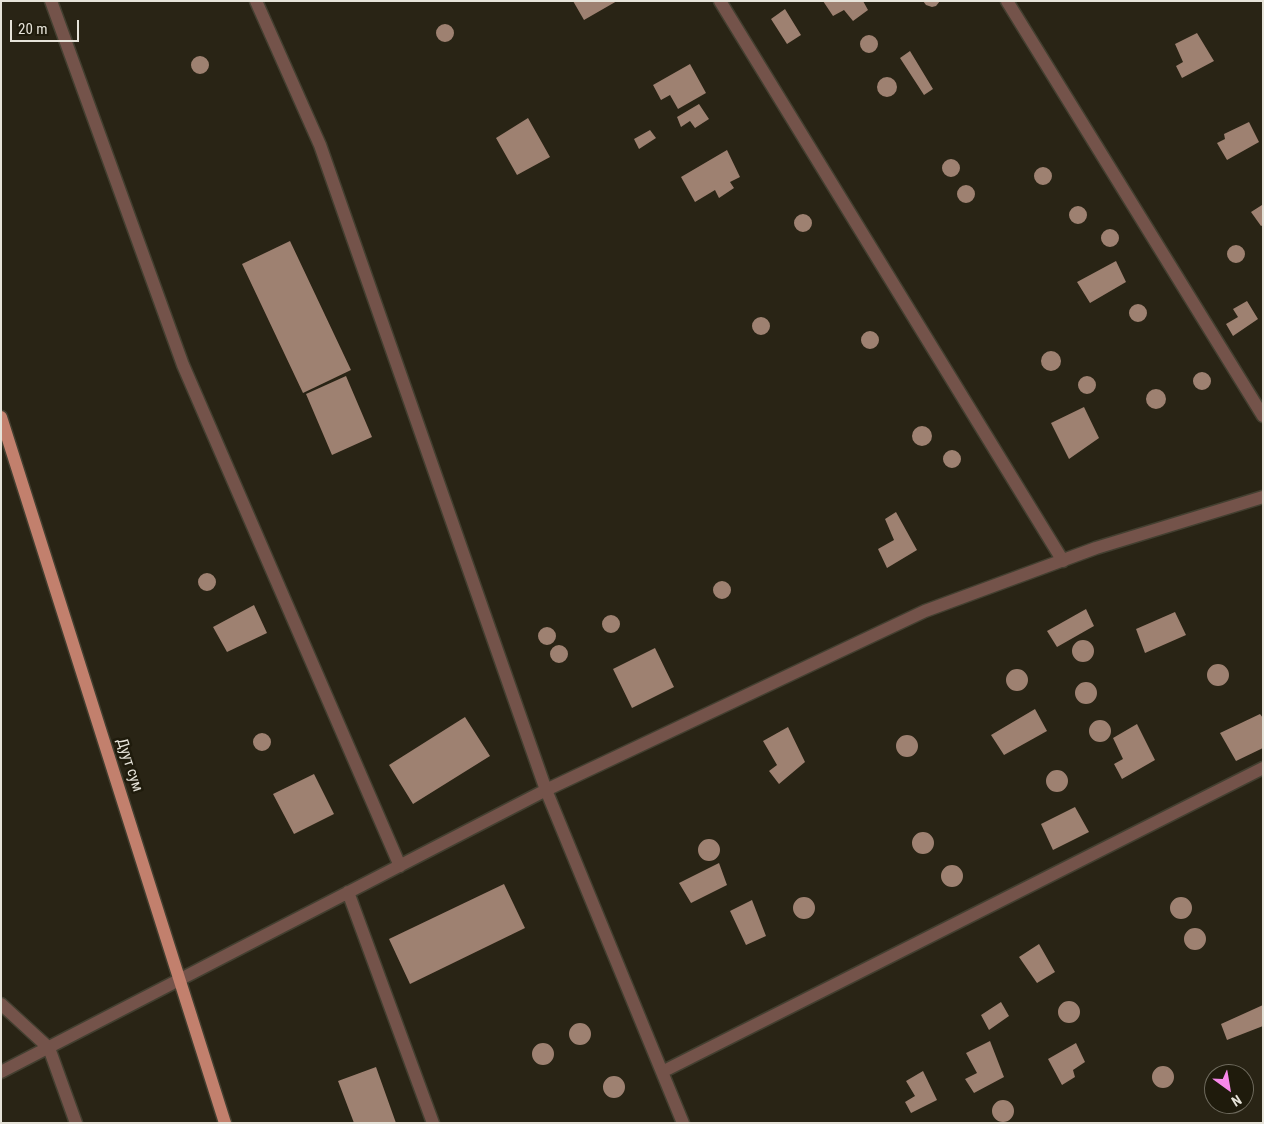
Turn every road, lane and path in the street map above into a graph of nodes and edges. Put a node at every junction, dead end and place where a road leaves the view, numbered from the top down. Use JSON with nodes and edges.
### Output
{"nodes":[{"id":1,"x":51,"y":1,"type":"edge"},
{"id":2,"x":256,"y":1,"type":"edge"},
{"id":3,"x":720,"y":1,"type":"edge"},
{"id":4,"x":1007,"y":1,"type":"edge"},
{"id":5,"x":1263,"y":416,"type":"edge"},
{"id":6,"x":1,"y":417,"type":"edge"},
{"id":7,"x":1263,"y":497,"type":"edge"},
{"id":8,"x":1063,"y":561,"type":"junction"},
{"id":9,"x":1263,"y":768,"type":"edge"},
{"id":10,"x":546,"y":790,"type":"junction"},
{"id":11,"x":400,"y":866,"type":"junction"},
{"id":12,"x":348,"y":892,"type":"junction"},
{"id":13,"x":180,"y":980,"type":"junction"},
{"id":14,"x":1,"y":1004,"type":"edge"},
{"id":15,"x":49,"y":1048,"type":"junction"},
{"id":16,"x":1,"y":1072,"type":"edge"},
{"id":17,"x":662,"y":1072,"type":"junction"},
{"id":18,"x":76,"y":1123,"type":"edge"},
{"id":19,"x":225,"y":1123,"type":"edge"},
{"id":20,"x":432,"y":1123,"type":"edge"},
{"id":21,"x":682,"y":1123,"type":"edge"}],
"edges":[{"from":1,"to":11,"type":"street"},
{"from":2,"to":10,"type":"street"},
{"from":3,"to":8,"type":"street"},
{"from":4,"to":5,"type":"street"},
{"from":6,"to":13,"type":"main road","name":"Дуут сум"},
{"from":7,"to":8,"type":"street"},
{"from":8,"to":10,"type":"street"},
{"from":9,"to":17,"type":"street"},
{"from":10,"to":11,"type":"street"},
{"from":10,"to":17,"type":"street"},
{"from":11,"to":12,"type":"street"},
{"from":12,"to":13,"type":"street"},
{"from":12,"to":20,"type":"street"},
{"from":13,"to":15,"type":"street"},
{"from":13,"to":19,"type":"main road","name":"Дуут сум"},
{"from":14,"to":15,"type":"street"},
{"from":15,"to":16,"type":"street"},
{"from":15,"to":18,"type":"street"},
{"from":17,"to":21,"type":"street"}]}
